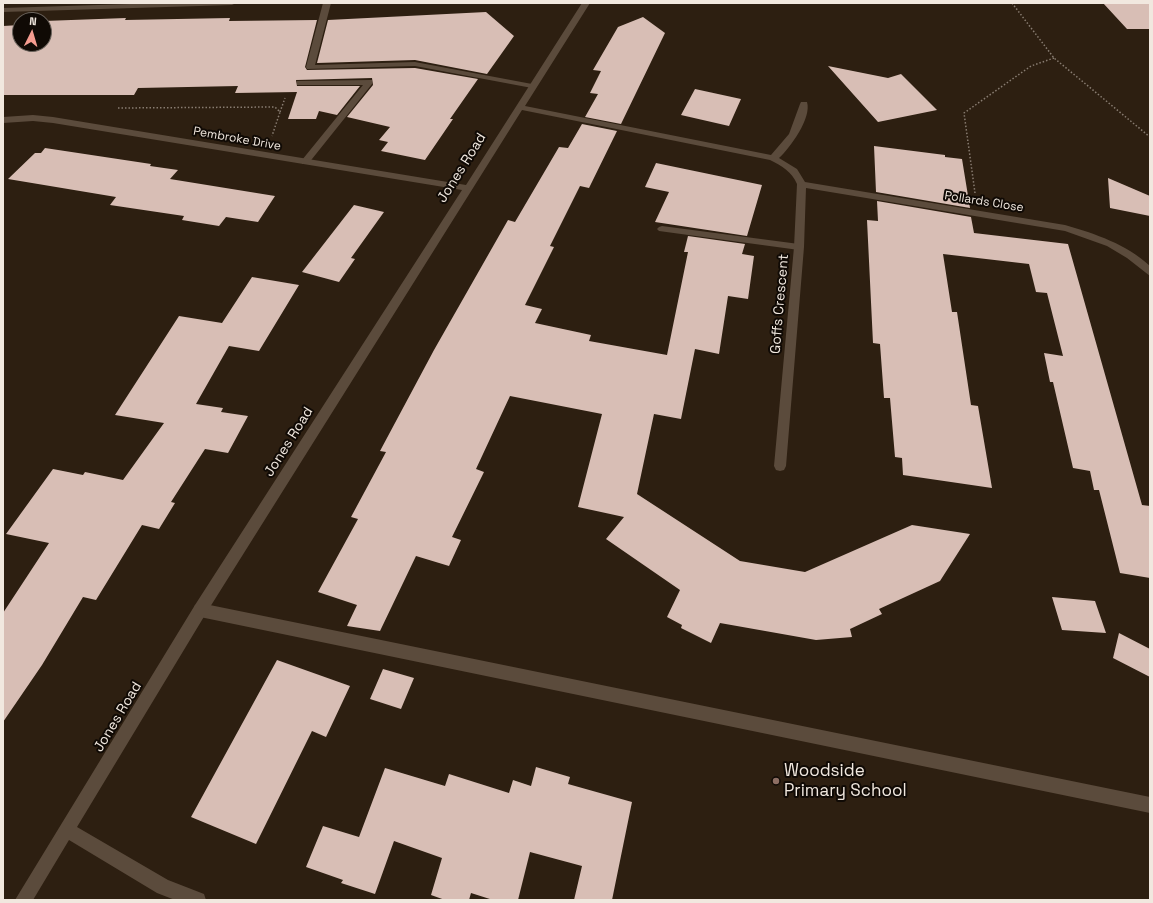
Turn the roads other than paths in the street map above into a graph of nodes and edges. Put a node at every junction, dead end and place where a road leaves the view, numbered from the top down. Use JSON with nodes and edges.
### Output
{"nodes":[{"id":1,"x":232,"y":3,"type":"edge"},
{"id":2,"x":327,"y":3,"type":"edge"},
{"id":3,"x":586,"y":3,"type":"edge"},
{"id":4,"x":168,"y":4,"type":"edge"},
{"id":5,"x":3,"y":10,"type":"edge"},
{"id":6,"x":300,"y":83,"type":"dead end"},
{"id":7,"x":532,"y":86,"type":"junction"},
{"id":8,"x":804,"y":104,"type":"dead end"},
{"id":9,"x":519,"y":107,"type":"junction"},
{"id":10,"x":3,"y":120,"type":"edge"},
{"id":11,"x":773,"y":158,"type":"junction"},
{"id":12,"x":305,"y":162,"type":"junction"},
{"id":13,"x":802,"y":184,"type":"junction"},
{"id":14,"x":467,"y":188,"type":"junction"},
{"id":15,"x":662,"y":228,"type":"dead end"},
{"id":16,"x":799,"y":247,"type":"junction"},
{"id":17,"x":1150,"y":272,"type":"edge"},
{"id":18,"x":780,"y":466,"type":"dead end"},
{"id":19,"x":200,"y":610,"type":"junction"},
{"id":20,"x":1150,"y":805,"type":"edge"},
{"id":21,"x":67,"y":830,"type":"junction"},
{"id":22,"x":23,"y":900,"type":"edge"},
{"id":23,"x":198,"y":900,"type":"edge"}],
"edges":[{"from":1,"to":4,"type":"street"},
{"from":2,"to":7,"type":"street"},
{"from":3,"to":7,"type":"street","name":"Jones Road"},
{"from":4,"to":5,"type":"street"},
{"from":6,"to":12,"type":"street"},
{"from":7,"to":9,"type":"street","name":"Jones Road"},
{"from":8,"to":11,"type":"street"},
{"from":9,"to":11,"type":"street"},
{"from":9,"to":14,"type":"street","name":"Jones Road"},
{"from":10,"to":12,"type":"street","name":"Pembroke Drive"},
{"from":11,"to":13,"type":"street"},
{"from":12,"to":14,"type":"street","name":"Pembroke Drive"},
{"from":13,"to":16,"type":"street","name":"Goffs Crescent"},
{"from":13,"to":17,"type":"street","name":"Pollards Close"},
{"from":14,"to":19,"type":"street","name":"Jones Road"},
{"from":15,"to":16,"type":"street"},
{"from":16,"to":18,"type":"street","name":"Goffs Crescent"},
{"from":19,"to":20,"type":"street"},
{"from":19,"to":21,"type":"street","name":"Jones Road"},
{"from":21,"to":22,"type":"street","name":"Jones Road"},
{"from":21,"to":23,"type":"street"}]}
